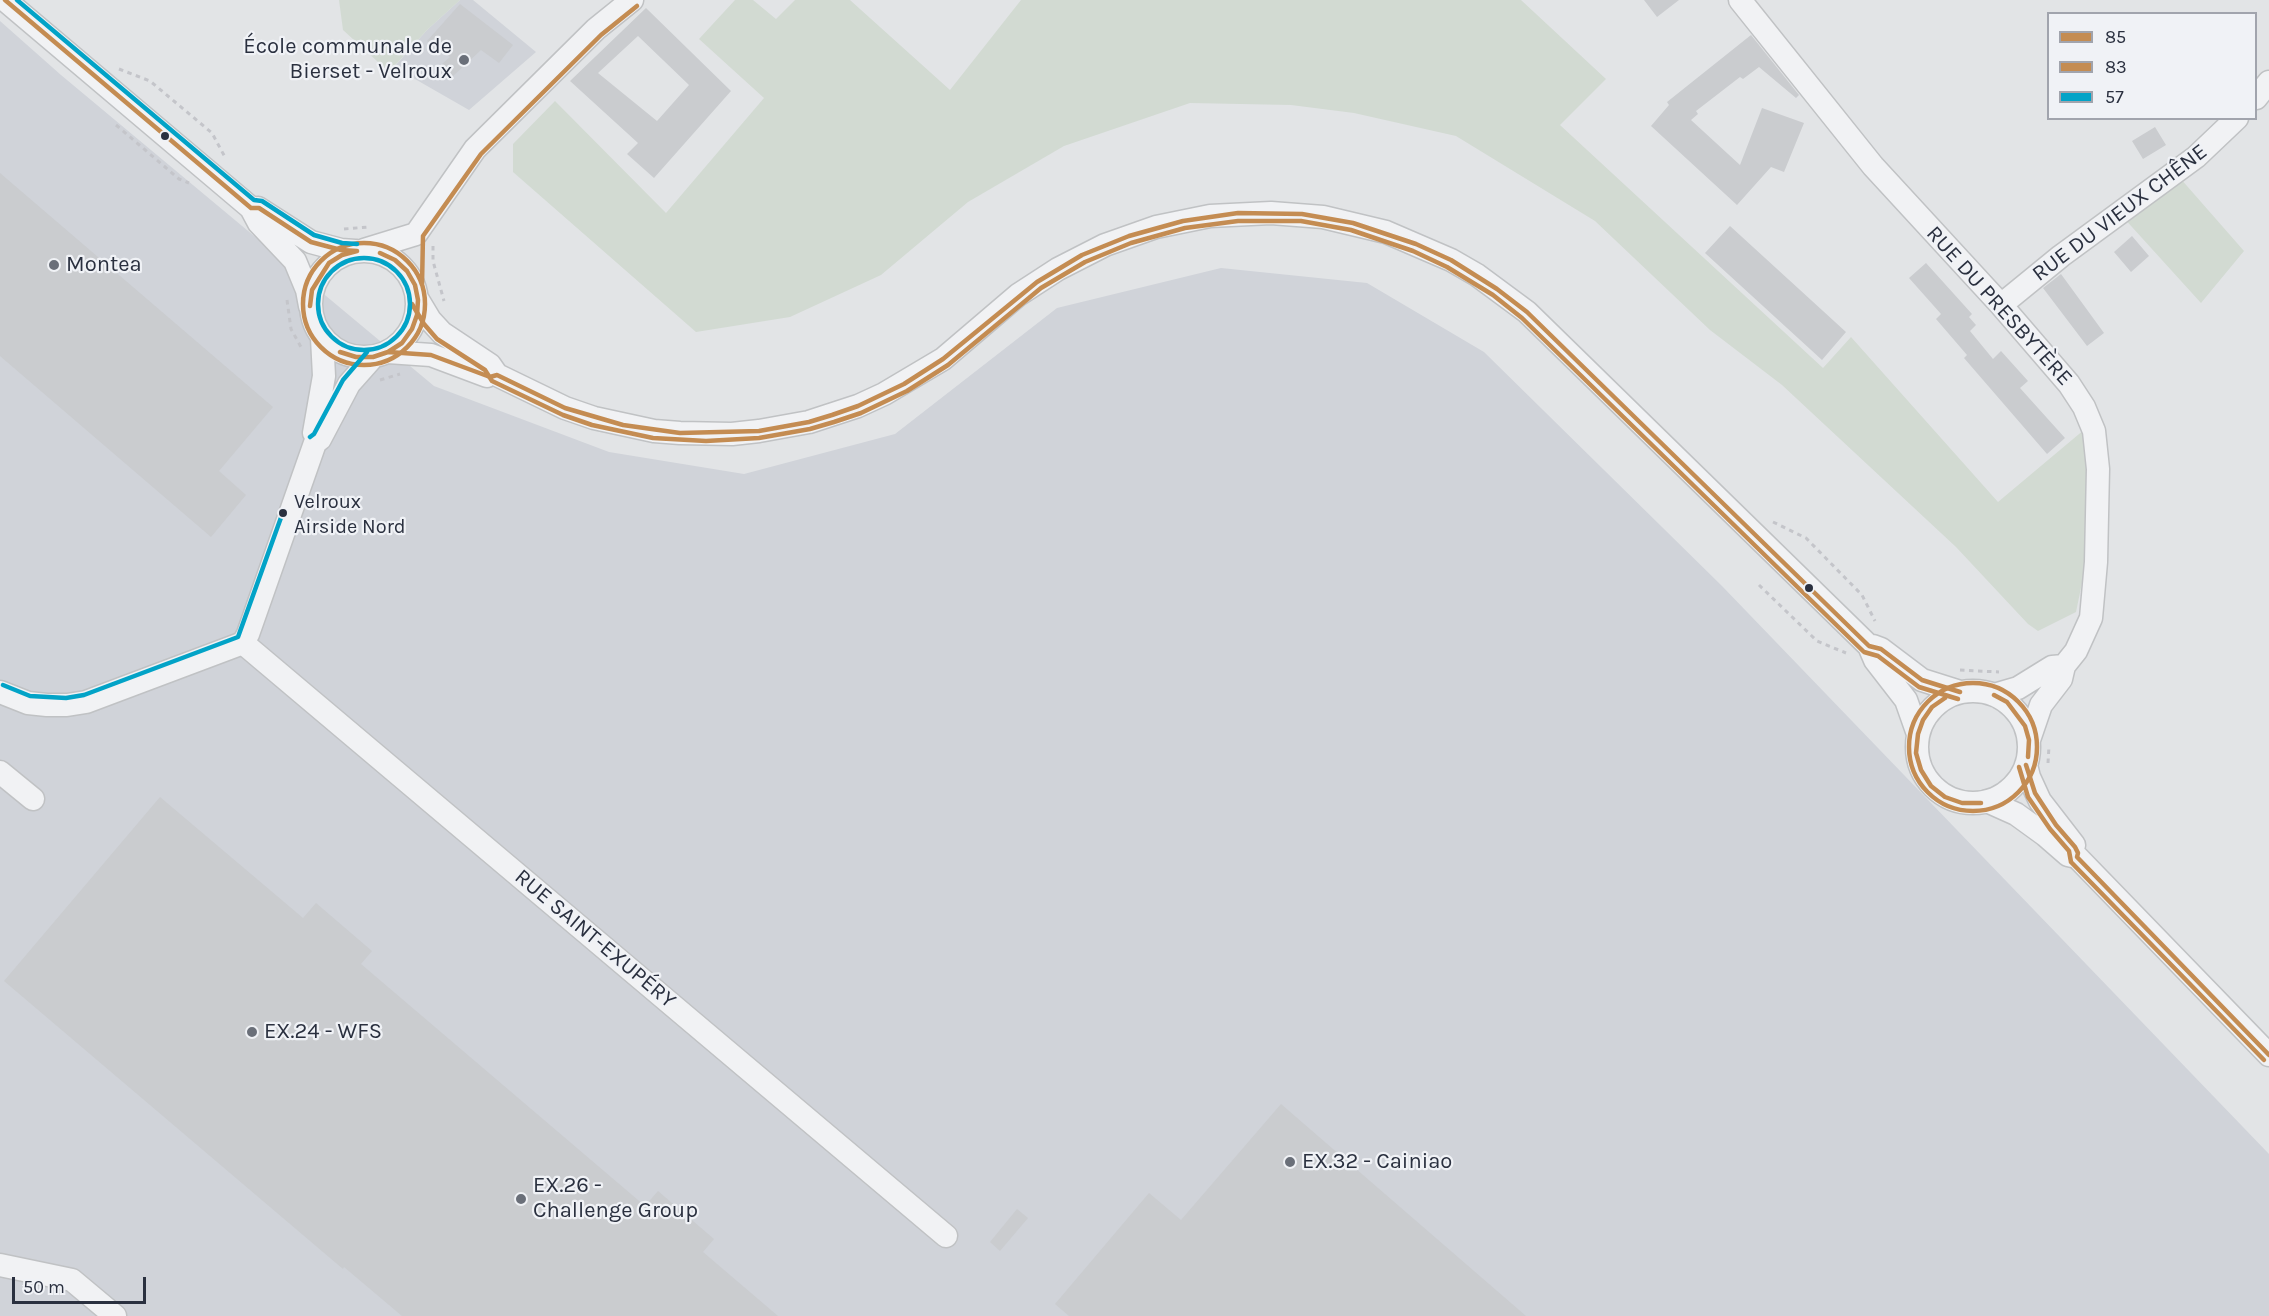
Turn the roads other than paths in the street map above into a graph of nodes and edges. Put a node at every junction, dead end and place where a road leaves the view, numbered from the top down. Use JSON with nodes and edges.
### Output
{"nodes":[{"id":1,"x":4,"y":0,"type":"edge"},
{"id":2,"x":632,"y":0,"type":"edge"},
{"id":3,"x":1740,"y":0,"type":"edge"},
{"id":4,"x":2269,"y":82,"type":"edge"},
{"id":5,"x":2257,"y":97,"type":"edge"},
{"id":6,"x":2235,"y":120,"type":"edge"},
{"id":7,"x":251,"y":208,"type":"junction"},
{"id":8,"x":425,"y":237,"type":"junction"},
{"id":9,"x":361,"y":250,"type":"junction"},
{"id":10,"x":416,"y":293,"type":"junction"},
{"id":11,"x":2001,"y":305,"type":"junction"},
{"id":12,"x":310,"y":306,"type":"junction"},
{"id":13,"x":314,"y":345,"type":"junction"},
{"id":14,"x":381,"y":355,"type":"junction"},
{"id":15,"x":497,"y":375,"type":"junction"},
{"id":16,"x":315,"y":444,"type":"junction"},
{"id":17,"x":243,"y":643,"type":"junction"},
{"id":18,"x":1859,"y":650,"type":"junction"},
{"id":19,"x":2064,"y":666,"type":"junction"},
{"id":20,"x":0,"y":692,"type":"edge"},
{"id":21,"x":1960,"y":692,"type":"junction"},
{"id":22,"x":1994,"y":695,"type":"junction"},
{"id":23,"x":1918,"y":735,"type":"junction"},
{"id":24,"x":2039,"y":739,"type":"junction"},
{"id":25,"x":2026,"y":765,"type":"junction"},
{"id":26,"x":0,"y":772,"type":"edge"},
{"id":27,"x":33,"y":799,"type":"dead end"},
{"id":28,"x":1987,"y":801,"type":"junction"},
{"id":29,"x":2077,"y":857,"type":"junction"},
{"id":30,"x":2269,"y":1055,"type":"edge"},
{"id":31,"x":946,"y":1236,"type":"dead end"},
{"id":32,"x":0,"y":1265,"type":"edge"},
{"id":33,"x":115,"y":1316,"type":"edge"}],
"edges":[{"from":1,"to":7,"type":"street"},
{"from":2,"to":8,"type":"street"},
{"from":3,"to":11,"type":"street","name":"RUE DU PRESBYTÈRE"},
{"from":4,"to":5,"type":"street"},
{"from":6,"to":11,"type":"street","name":"RUE DU VIEUX CHÊNE"},
{"from":7,"to":9,"type":"street"},
{"from":7,"to":12,"type":"street"},
{"from":8,"to":9,"type":"street"},
{"from":8,"to":10,"type":"street"},
{"from":9,"to":10,"type":"street"},
{"from":9,"to":12,"type":"street"},
{"from":10,"to":14,"type":"street"},
{"from":10,"to":15,"type":"street"},
{"from":11,"to":19,"type":"street","name":"RUE DU PRESBYTÈRE"},
{"from":12,"to":13,"type":"street"},
{"from":13,"to":14,"type":"street"},
{"from":13,"to":16,"type":"street"},
{"from":14,"to":15,"type":"street"},
{"from":14,"to":16,"type":"street"},
{"from":15,"to":18,"type":"street"},
{"from":16,"to":17,"type":"street"},
{"from":17,"to":20,"type":"street"},
{"from":17,"to":31,"type":"street","name":"RUE SAINT-EXUPÉRY"},
{"from":18,"to":21,"type":"street"},
{"from":18,"to":23,"type":"street"},
{"from":19,"to":22,"type":"street"},
{"from":19,"to":24,"type":"street","name":"RUE DU PRESBYTÈRE"},
{"from":21,"to":22,"type":"street"},
{"from":21,"to":23,"type":"street"},
{"from":22,"to":24,"type":"street"},
{"from":23,"to":28,"type":"street"},
{"from":24,"to":25,"type":"street"},
{"from":25,"to":28,"type":"street"},
{"from":25,"to":29,"type":"street"},
{"from":26,"to":27,"type":"street"},
{"from":28,"to":29,"type":"street"},
{"from":29,"to":30,"type":"street"},
{"from":32,"to":33,"type":"street"}]}
